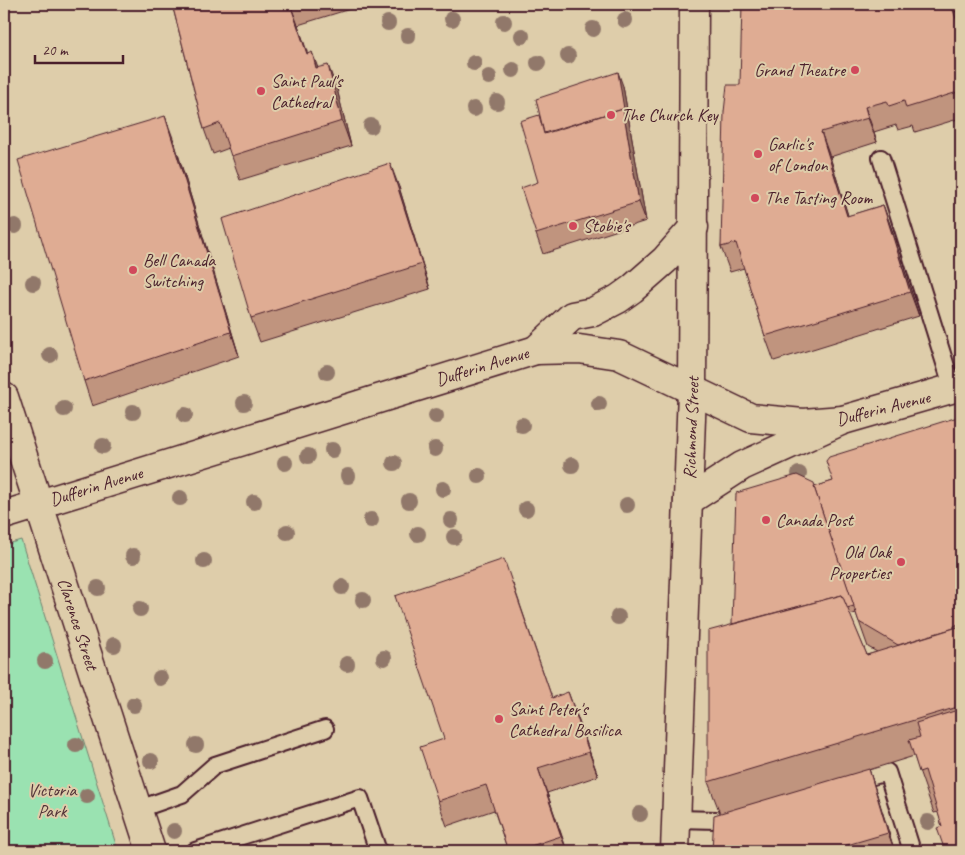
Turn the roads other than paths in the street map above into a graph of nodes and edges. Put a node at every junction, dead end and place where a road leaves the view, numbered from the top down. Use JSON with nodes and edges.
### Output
{"nodes":[{"id":1,"x":694,"y":4,"type":"edge"},
{"id":2,"x":881,"y":158,"type":"dead end"},
{"id":3,"x":694,"y":228,"type":"junction"},
{"id":4,"x":536,"y":350,"type":"junction"},
{"id":5,"x":957,"y":388,"type":"edge"},
{"id":6,"x":692,"y":391,"type":"junction"},
{"id":7,"x":4,"y":397,"type":"edge"},
{"id":8,"x":843,"y":420,"type":"junction"},
{"id":9,"x":688,"y":501,"type":"junction"},
{"id":10,"x":39,"y":504,"type":"junction"},
{"id":11,"x":4,"y":515,"type":"edge"},
{"id":12,"x":325,"y":729,"type":"dead end"},
{"id":13,"x":840,"y":786,"type":"edge"},
{"id":14,"x":139,"y":809,"type":"junction"},
{"id":15,"x":754,"y":811,"type":"edge"},
{"id":16,"x":676,"y":819,"type":"junction"},
{"id":17,"x":151,"y":851,"type":"edge"},
{"id":18,"x":195,"y":851,"type":"edge"},
{"id":19,"x":378,"y":851,"type":"edge"},
{"id":20,"x":675,"y":851,"type":"edge"},
{"id":21,"x":912,"y":851,"type":"edge"}],
"edges":[{"from":1,"to":3,"type":"street","name":"Richmond Street"},
{"from":2,"to":5,"type":"lane"},
{"from":3,"to":4,"type":"street"},
{"from":3,"to":6,"type":"street","name":"Richmond Street"},
{"from":4,"to":6,"type":"street","name":"Dufferin Avenue"},
{"from":4,"to":10,"type":"street","name":"Dufferin Avenue"},
{"from":5,"to":8,"type":"street","name":"Dufferin Avenue"},
{"from":6,"to":8,"type":"street","name":"Dufferin Avenue"},
{"from":6,"to":9,"type":"street","name":"Richmond Street"},
{"from":7,"to":10,"type":"street","name":"Clarence Street"},
{"from":8,"to":9,"type":"street"},
{"from":9,"to":16,"type":"street","name":"Richmond Street"},
{"from":10,"to":11,"type":"street","name":"Dufferin Avenue"},
{"from":10,"to":14,"type":"street","name":"Clarence Street"},
{"from":12,"to":14,"type":"lane"},
{"from":13,"to":21,"type":"lane"},
{"from":14,"to":17,"type":"street","name":"Clarence Street"},
{"from":15,"to":16,"type":"lane"},
{"from":16,"to":20,"type":"street","name":"Richmond Street"},
{"from":18,"to":19,"type":"lane"}]}
